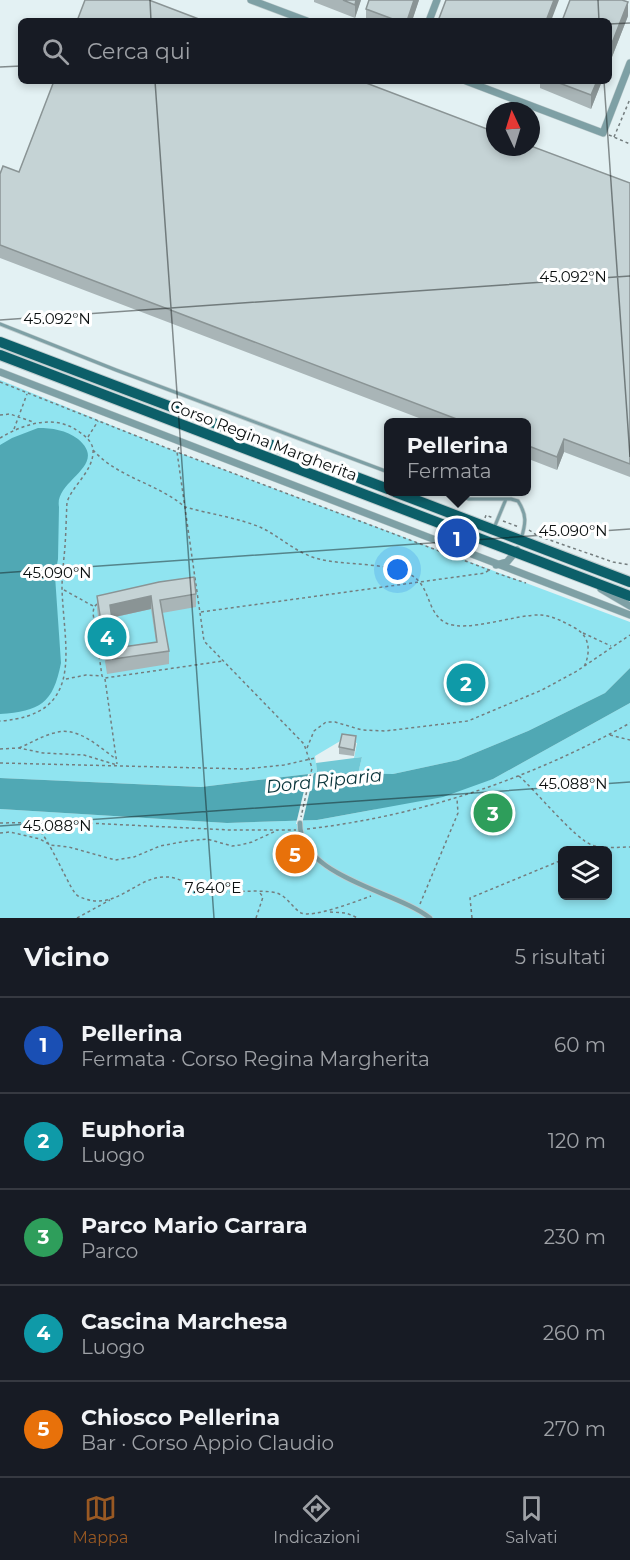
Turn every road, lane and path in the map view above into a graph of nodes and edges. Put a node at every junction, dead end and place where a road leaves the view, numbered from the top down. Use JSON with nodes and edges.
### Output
{"nodes":[{"id":1,"x":251,"y":0,"type":"edge"},
{"id":2,"x":437,"y":0,"type":"edge"},
{"id":3,"x":299,"y":18,"type":"edge"},
{"id":4,"x":430,"y":18,"type":"edge"},
{"id":5,"x":630,"y":63,"type":"edge"},
{"id":6,"x":474,"y":84,"type":"edge"},
{"id":7,"x":630,"y":99,"type":"edge"},
{"id":8,"x":603,"y":133,"type":"junction"},
{"id":9,"x":614,"y":137,"type":"junction"},
{"id":10,"x":630,"y":144,"type":"edge"},
{"id":11,"x":0,"y":324,"type":"edge"},
{"id":12,"x":0,"y":342,"type":"edge"},
{"id":13,"x":0,"y":355,"type":"edge"},
{"id":14,"x":0,"y":372,"type":"edge"},
{"id":15,"x":0,"y":382,"type":"edge"},
{"id":16,"x":31,"y":384,"type":"junction"},
{"id":17,"x":27,"y":393,"type":"junction"},
{"id":18,"x":0,"y":415,"type":"edge"},
{"id":19,"x":18,"y":418,"type":"junction"},
{"id":20,"x":98,"y":421,"type":"junction"},
{"id":21,"x":35,"y":423,"type":"junction"},
{"id":22,"x":13,"y":430,"type":"junction"},
{"id":23,"x":0,"y":438,"type":"edge"},
{"id":24,"x":87,"y":438,"type":"junction"},
{"id":25,"x":182,"y":441,"type":"junction"},
{"id":26,"x":93,"y":450,"type":"junction"},
{"id":27,"x":177,"y":452,"type":"junction"},
{"id":28,"x":384,"y":471,"type":"edge"},
{"id":29,"x":384,"y":487,"type":"edge"},
{"id":30,"x":405,"y":496,"type":"edge"},
{"id":31,"x":454,"y":496,"type":"edge"},
{"id":32,"x":506,"y":499,"type":"junction"},
{"id":33,"x":184,"y":507,"type":"junction"},
{"id":34,"x":486,"y":515,"type":"dead end"},
{"id":35,"x":498,"y":519,"type":"junction"},
{"id":36,"x":494,"y":530,"type":"junction"},
{"id":37,"x":522,"y":534,"type":"junction"},
{"id":38,"x":516,"y":553,"type":"junction"},
{"id":39,"x":630,"y":565,"type":"edge"},
{"id":40,"x":492,"y":568,"type":"junction"},
{"id":41,"x":576,"y":575,"type":"junction"},
{"id":42,"x":630,"y":575,"type":"edge"},
{"id":43,"x":615,"y":576,"type":"junction"},
{"id":44,"x":422,"y":582,"type":"junction"},
{"id":45,"x":630,"y":582,"type":"edge"},
{"id":46,"x":532,"y":586,"type":"dead end"},
{"id":47,"x":62,"y":588,"type":"junction"},
{"id":48,"x":630,"y":596,"type":"edge"},
{"id":49,"x":100,"y":602,"type":"edge"},
{"id":50,"x":630,"y":606,"type":"edge"},
{"id":51,"x":94,"y":607,"type":"junction"},
{"id":52,"x":200,"y":612,"type":"junction"},
{"id":53,"x":630,"y":615,"type":"edge"},
{"id":54,"x":583,"y":632,"type":"junction"},
{"id":55,"x":630,"y":635,"type":"edge"},
{"id":56,"x":612,"y":646,"type":"junction"},
{"id":57,"x":224,"y":661,"type":"junction"},
{"id":58,"x":584,"y":667,"type":"junction"},
{"id":59,"x":102,"y":676,"type":"junction"},
{"id":60,"x":105,"y":678,"type":"junction"},
{"id":61,"x":65,"y":679,"type":"junction"},
{"id":62,"x":0,"y":721,"type":"edge"},
{"id":63,"x":630,"y":723,"type":"edge"},
{"id":64,"x":609,"y":735,"type":"junction"},
{"id":65,"x":630,"y":740,"type":"edge"},
{"id":66,"x":18,"y":748,"type":"junction"},
{"id":67,"x":0,"y":749,"type":"edge"},
{"id":68,"x":306,"y":749,"type":"junction"},
{"id":69,"x":315,"y":758,"type":"dead end"},
{"id":70,"x":116,"y":759,"type":"junction"},
{"id":71,"x":310,"y":760,"type":"junction"},
{"id":72,"x":0,"y":763,"type":"edge"},
{"id":73,"x":117,"y":766,"type":"junction"},
{"id":74,"x":519,"y":775,"type":"junction"},
{"id":75,"x":457,"y":798,"type":"junction"},
{"id":76,"x":0,"y":823,"type":"edge"},
{"id":77,"x":33,"y":823,"type":"junction"},
{"id":78,"x":300,"y":823,"type":"joint"},
{"id":79,"x":279,"y":829,"type":"junction"},
{"id":80,"x":300,"y":830,"type":"junction"},
{"id":81,"x":0,"y":833,"type":"edge"},
{"id":82,"x":50,"y":845,"type":"junction"},
{"id":83,"x":592,"y":845,"type":"joint"},
{"id":84,"x":630,"y":847,"type":"edge"},
{"id":85,"x":558,"y":862,"type":"edge"},
{"id":86,"x":260,"y":892,"type":"junction"},
{"id":87,"x":384,"y":894,"type":"junction"},
{"id":88,"x":112,"y":898,"type":"junction"},
{"id":89,"x":417,"y":910,"type":"junction"},
{"id":90,"x":326,"y":912,"type":"junction"},
{"id":91,"x":304,"y":914,"type":"junction"},
{"id":92,"x":77,"y":918,"type":"edge"},
{"id":93,"x":256,"y":918,"type":"edge"},
{"id":94,"x":303,"y":918,"type":"edge"},
{"id":95,"x":358,"y":918,"type":"edge"},
{"id":96,"x":430,"y":918,"type":"edge"},
{"id":97,"x":472,"y":918,"type":"edge"}],
"edges":[{"from":1,"to":3,"type":"street"},
{"from":2,"to":4,"type":"street"},
{"from":5,"to":8,"type":"street"},
{"from":6,"to":8,"type":"street"},
{"from":7,"to":9,"type":"path"},
{"from":8,"to":9,"type":"path"},
{"from":9,"to":10,"type":"path"},
{"from":11,"to":28,"type":"lane"},
{"from":12,"to":29,"type":"main road","name":"Corso Regina Margherita"},
{"from":13,"to":38,"type":"main road","name":"Corso Regina Margherita"},
{"from":14,"to":16,"type":"street","name":"Corso Regina Margherita"},
{"from":15,"to":17,"type":"path"},
{"from":16,"to":17,"type":"path"},
{"from":16,"to":25,"type":"street","name":"Corso Regina Margherita"},
{"from":17,"to":19,"type":"path"},
{"from":17,"to":20,"type":"path"},
{"from":18,"to":19,"type":"path"},
{"from":19,"to":21,"type":"path"},
{"from":19,"to":22,"type":"path"},
{"from":20,"to":24,"type":"path"},
{"from":20,"to":27,"type":"path"},
{"from":21,"to":22,"type":"path"},
{"from":21,"to":24,"type":"path"},
{"from":22,"to":23,"type":"path"},
{"from":24,"to":26,"type":"path"},
{"from":25,"to":27,"type":"path","name":"Corso Regina Margherita"},
{"from":25,"to":40,"type":"street","name":"Corso Regina Margherita"},
{"from":26,"to":33,"type":"path"},
{"from":26,"to":47,"type":"path"},
{"from":27,"to":33,"type":"path"},
{"from":27,"to":40,"type":"path"},
{"from":30,"to":36,"type":"main road"},
{"from":31,"to":32,"type":"lane"},
{"from":32,"to":35,"type":"lane"},
{"from":32,"to":37,"type":"lane"},
{"from":33,"to":44,"type":"path"},
{"from":33,"to":52,"type":"path"},
{"from":34,"to":35,"type":"path"},
{"from":35,"to":36,"type":"lane"},
{"from":35,"to":37,"type":"path"},
{"from":36,"to":37,"type":"main road"},
{"from":37,"to":38,"type":"street"},
{"from":37,"to":39,"type":"path"},
{"from":37,"to":43,"type":"main road"},
{"from":38,"to":40,"type":"street"},
{"from":38,"to":41,"type":"main road","name":"Corso Regina Margherita"},
{"from":40,"to":44,"type":"path"},
{"from":40,"to":46,"type":"path"},
{"from":40,"to":53,"type":"street","name":"Corso Regina Margherita"},
{"from":41,"to":48,"type":"main road","name":"Corso Regina Margherita"},
{"from":41,"to":50,"type":"street","name":"Corso Regina Margherita"},
{"from":42,"to":43,"type":"street"},
{"from":43,"to":45,"type":"main road"},
{"from":44,"to":52,"type":"path"},
{"from":44,"to":54,"type":"path"},
{"from":47,"to":51,"type":"path"},
{"from":47,"to":61,"type":"path"},
{"from":49,"to":51,"type":"path"},
{"from":51,"to":59,"type":"path"},
{"from":52,"to":57,"type":"path"},
{"from":54,"to":56,"type":"path"},
{"from":54,"to":58,"type":"path"},
{"from":55,"to":56,"type":"path"},
{"from":56,"to":58,"type":"path"},
{"from":57,"to":60,"type":"path"},
{"from":57,"to":68,"type":"path"},
{"from":58,"to":68,"type":"path"},
{"from":59,"to":60,"type":"path"},
{"from":59,"to":61,"type":"path"},
{"from":60,"to":70,"type":"path"},
{"from":61,"to":62,"type":"path"},
{"from":63,"to":64,"type":"path"},
{"from":64,"to":65,"type":"path"},
{"from":64,"to":74,"type":"path"},
{"from":66,"to":67,"type":"path"},
{"from":66,"to":70,"type":"path"},
{"from":66,"to":73,"type":"path"},
{"from":68,"to":71,"type":"path"},
{"from":69,"to":71,"type":"path"},
{"from":70,"to":73,"type":"path"},
{"from":71,"to":73,"type":"path"},
{"from":71,"to":78,"type":"path"},
{"from":72,"to":73,"type":"path"},
{"from":74,"to":75,"type":"path"},
{"from":74,"to":83,"type":"path"},
{"from":75,"to":80,"type":"path"},
{"from":75,"to":89,"type":"path"},
{"from":76,"to":77,"type":"path"},
{"from":77,"to":79,"type":"path"},
{"from":77,"to":82,"type":"path"},
{"from":78,"to":80,"type":"street"},
{"from":79,"to":80,"type":"path"},
{"from":79,"to":82,"type":"path"},
{"from":80,"to":87,"type":"street"},
{"from":81,"to":82,"type":"path"},
{"from":82,"to":88,"type":"path"},
{"from":83,"to":84,"type":"path"},
{"from":85,"to":97,"type":"path"},
{"from":86,"to":88,"type":"path"},
{"from":86,"to":91,"type":"path"},
{"from":86,"to":93,"type":"path"},
{"from":87,"to":89,"type":"street"},
{"from":87,"to":90,"type":"path"},
{"from":88,"to":92,"type":"path"},
{"from":89,"to":96,"type":"street"},
{"from":90,"to":91,"type":"path"},
{"from":90,"to":95,"type":"path"},
{"from":91,"to":94,"type":"path"}]}
